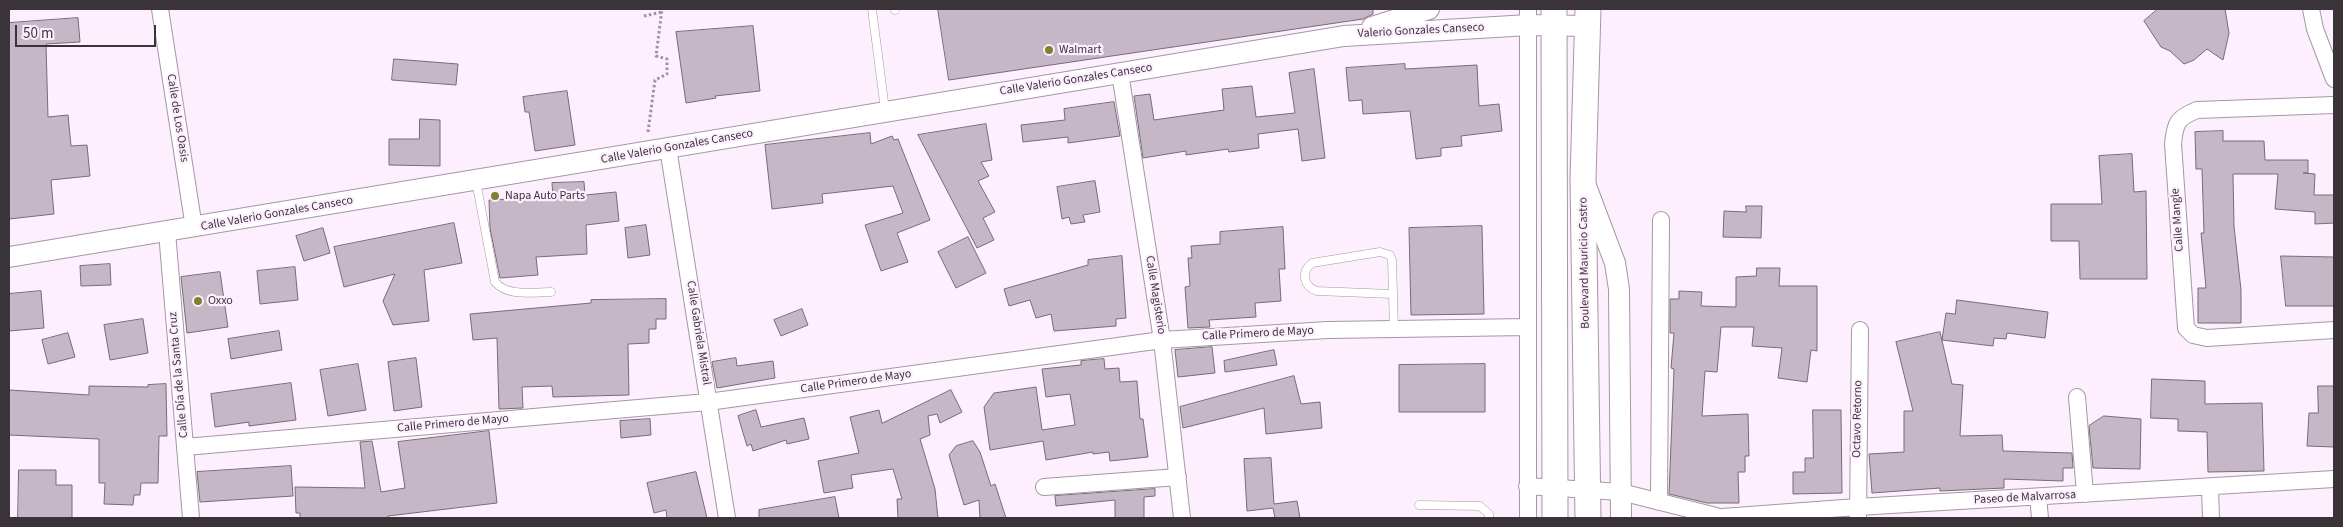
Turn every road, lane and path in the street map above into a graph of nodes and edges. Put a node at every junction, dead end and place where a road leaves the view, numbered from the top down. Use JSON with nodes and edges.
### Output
{"nodes":[{"id":1,"x":160,"y":9,"type":"edge"},
{"id":2,"x":872,"y":9,"type":"edge"},
{"id":3,"x":1429,"y":9,"type":"edge"},
{"id":4,"x":2312,"y":9,"type":"edge"},
{"id":5,"x":662,"y":10,"type":"edge"},
{"id":6,"x":644,"y":16,"type":"dead end"},
{"id":7,"x":1529,"y":17,"type":"edge"},
{"id":8,"x":1554,"y":17,"type":"edge"},
{"id":9,"x":1588,"y":17,"type":"edge"},
{"id":10,"x":1344,"y":36,"type":"junction"},
{"id":11,"x":1120,"y":73,"type":"junction"},
{"id":12,"x":2334,"y":79,"type":"edge"},
{"id":13,"x":2334,"y":106,"type":"edge"},
{"id":14,"x":885,"y":112,"type":"junction"},
{"id":15,"x":668,"y":148,"type":"junction"},
{"id":16,"x":647,"y":152,"type":"junction"},
{"id":17,"x":1583,"y":179,"type":"junction"},
{"id":18,"x":476,"y":181,"type":"junction"},
{"id":19,"x":1661,"y":220,"type":"dead end"},
{"id":20,"x":194,"y":228,"type":"junction"},
{"id":21,"x":168,"y":232,"type":"junction"},
{"id":22,"x":9,"y":257,"type":"edge"},
{"id":23,"x":551,"y":292,"type":"dead end"},
{"id":24,"x":1392,"y":294,"type":"junction"},
{"id":25,"x":1527,"y":326,"type":"junction"},
{"id":26,"x":1394,"y":329,"type":"junction"},
{"id":27,"x":1860,"y":330,"type":"dead end"},
{"id":28,"x":2334,"y":330,"type":"edge"},
{"id":29,"x":1162,"y":340,"type":"junction"},
{"id":30,"x":2077,"y":397,"type":"dead end"},
{"id":31,"x":708,"y":402,"type":"junction"},
{"id":32,"x":185,"y":447,"type":"junction"},
{"id":33,"x":1178,"y":477,"type":"junction"},
{"id":34,"x":2334,"y":479,"type":"edge"},
{"id":35,"x":1527,"y":486,"type":"junction"},
{"id":36,"x":1044,"y":487,"type":"dead end"},
{"id":37,"x":1554,"y":487,"type":"junction"},
{"id":38,"x":2210,"y":488,"type":"junction"},
{"id":39,"x":1588,"y":490,"type":"junction"},
{"id":40,"x":1621,"y":492,"type":"junction"},
{"id":41,"x":2085,"y":494,"type":"junction"},
{"id":42,"x":2038,"y":497,"type":"junction"},
{"id":43,"x":1659,"y":502,"type":"junction"},
{"id":44,"x":1419,"y":505,"type":"dead end"},
{"id":45,"x":1858,"y":513,"type":"edge"},
{"id":46,"x":1712,"y":517,"type":"edge"},
{"id":47,"x":191,"y":518,"type":"edge"},
{"id":48,"x":727,"y":518,"type":"edge"},
{"id":49,"x":1182,"y":518,"type":"edge"},
{"id":50,"x":1489,"y":518,"type":"edge"},
{"id":51,"x":1528,"y":518,"type":"edge"},
{"id":52,"x":1554,"y":518,"type":"edge"},
{"id":53,"x":1588,"y":518,"type":"edge"},
{"id":54,"x":1621,"y":518,"type":"edge"},
{"id":55,"x":2040,"y":518,"type":"edge"},
{"id":56,"x":2211,"y":518,"type":"edge"}],
"edges":[{"from":1,"to":20,"type":"street","name":"Calle de Los Oasis"},
{"from":2,"to":14,"type":"lane"},
{"from":3,"to":10,"type":"street","name":"Valerio Gonzales Canseco"},
{"from":4,"to":12,"type":"street"},
{"from":5,"to":6,"type":"path"},
{"from":5,"to":16,"type":"path"},
{"from":7,"to":8,"type":"street","name":"Valerio Gonzales Canseco"},
{"from":7,"to":10,"type":"street","name":"Valerio Gonzales Canseco"},
{"from":7,"to":25,"type":"street"},
{"from":8,"to":9,"type":"street","name":"Valerio Gonzales Canseco"},
{"from":8,"to":37,"type":"main road"},
{"from":9,"to":17,"type":"main road","name":"Boulevard Mauricio Castro"},
{"from":10,"to":11,"type":"street","name":"Calle Valerio Gonzales Canseco"},
{"from":11,"to":14,"type":"street","name":"Calle Valerio Gonzales Canseco"},
{"from":11,"to":29,"type":"street","name":"Calle Magisterio"},
{"from":13,"to":28,"type":"street","name":"Calle Mangle"},
{"from":14,"to":15,"type":"street","name":"Calle Valerio Gonzales Canseco"},
{"from":15,"to":16,"type":"street","name":"Calle Valerio Gonzales Canseco"},
{"from":15,"to":31,"type":"street","name":"Calle Gabriela Mistral"},
{"from":16,"to":18,"type":"street","name":"Calle Valerio Gonzales Canseco"},
{"from":17,"to":39,"type":"main road","name":"Boulevard Mauricio Castro"},
{"from":17,"to":40,"type":"street"},
{"from":18,"to":20,"type":"street","name":"Calle Valerio Gonzales Canseco"},
{"from":18,"to":23,"type":"lane"},
{"from":19,"to":43,"type":"street"},
{"from":20,"to":21,"type":"street","name":"Calle Valerio Gonzales Canseco"},
{"from":21,"to":22,"type":"street","name":"Calle Valerio Gonzales Canseco"},
{"from":21,"to":32,"type":"street","name":"Calle Día de la Santa Cruz"},
{"from":24,"to":24,"type":"lane"},
{"from":24,"to":26,"type":"lane"},
{"from":25,"to":26,"type":"street","name":"Calle Primero de Mayo"},
{"from":25,"to":35,"type":"street"},
{"from":26,"to":29,"type":"street","name":"Calle Primero de Mayo"},
{"from":27,"to":45,"type":"street","name":"Octavo Retorno"},
{"from":29,"to":31,"type":"street","name":"Calle Primero de Mayo"},
{"from":29,"to":33,"type":"street","name":"Calle Magisterio"},
{"from":30,"to":41,"type":"street"},
{"from":31,"to":32,"type":"street","name":"Calle Primero de Mayo"},
{"from":31,"to":48,"type":"street","name":"Calle Gabriela Mistral"},
{"from":32,"to":47,"type":"street","name":"Calle Día de la Santa Cruz"},
{"from":33,"to":36,"type":"street"},
{"from":33,"to":49,"type":"street","name":"Calle Magisterio"},
{"from":34,"to":38,"type":"street","name":"Paseo de Malvarrosa"},
{"from":35,"to":37,"type":"street","name":"Paseo de Malvarrosa"},
{"from":35,"to":51,"type":"street"},
{"from":37,"to":39,"type":"street","name":"Paseo de Malvarrosa"},
{"from":37,"to":52,"type":"main road"},
{"from":38,"to":41,"type":"street","name":"Paseo de Malvarrosa"},
{"from":38,"to":56,"type":"street"},
{"from":39,"to":40,"type":"street","name":"Paseo de Malvarrosa"},
{"from":39,"to":53,"type":"main road","name":"Boulevard Mauricio Castro"},
{"from":40,"to":43,"type":"street","name":"Paseo de Malvarrosa"},
{"from":40,"to":54,"type":"street"},
{"from":41,"to":42,"type":"street","name":"Paseo de Malvarrosa"},
{"from":42,"to":45,"type":"street","name":"Paseo de Malvarrosa"},
{"from":42,"to":55,"type":"street"},
{"from":43,"to":46,"type":"street","name":"Paseo de Malvarrosa"},
{"from":44,"to":50,"type":"lane"},
{"from":45,"to":46,"type":"street","name":"Paseo de Malvarrosa"}]}
